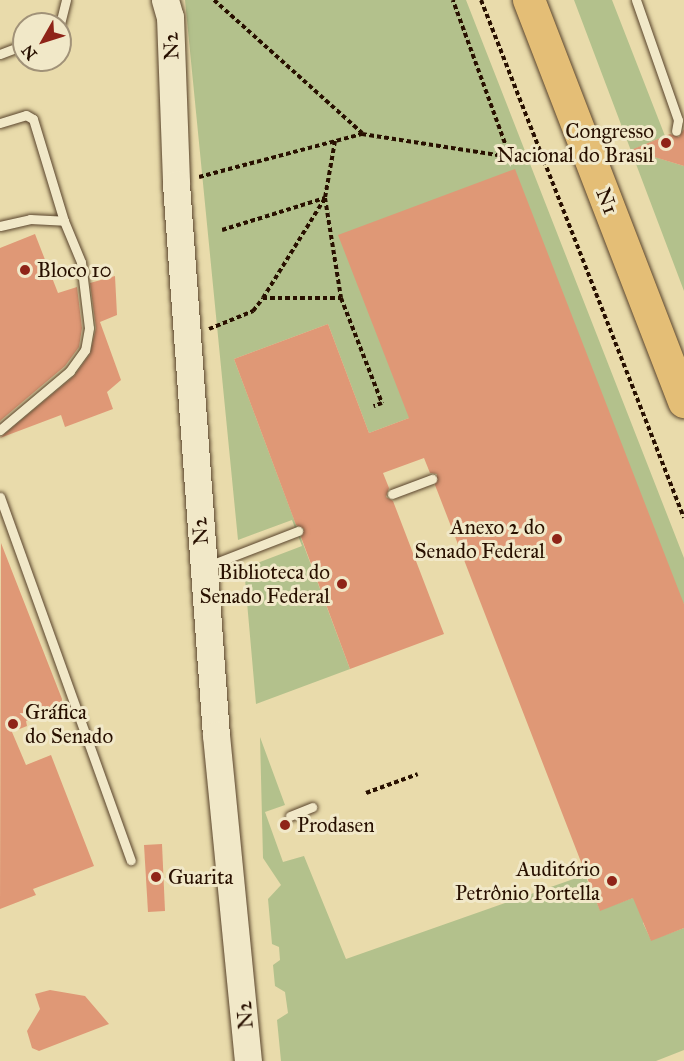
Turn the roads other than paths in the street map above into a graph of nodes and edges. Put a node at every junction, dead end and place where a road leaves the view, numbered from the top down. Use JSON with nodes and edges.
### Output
{"nodes":[{"id":1,"x":165,"y":0,"type":"edge"},
{"id":2,"x":529,"y":0,"type":"edge"},
{"id":3,"x":636,"y":0,"type":"edge"},
{"id":4,"x":0,"y":123,"type":"edge"},
{"id":5,"x":676,"y":131,"type":"dead end"},
{"id":6,"x":64,"y":221,"type":"junction"},
{"id":7,"x":0,"y":226,"type":"edge"},
{"id":8,"x":684,"y":402,"type":"edge"},
{"id":9,"x":0,"y":430,"type":"edge"},
{"id":10,"x":432,"y":479,"type":"dead end"},
{"id":11,"x":392,"y":494,"type":"dead end"},
{"id":12,"x":0,"y":497,"type":"edge"},
{"id":13,"x":298,"y":531,"type":"dead end"},
{"id":14,"x":203,"y":568,"type":"junction"},
{"id":15,"x":312,"y":807,"type":"dead end"},
{"id":16,"x":290,"y":816,"type":"dead end"},
{"id":17,"x":131,"y":860,"type":"dead end"},
{"id":18,"x":248,"y":1061,"type":"edge"}],
"edges":[{"from":1,"to":14,"type":"main road","name":"N2"},
{"from":2,"to":8,"type":"highway","name":"N1"},
{"from":3,"to":5,"type":"lane"},
{"from":4,"to":6,"type":"lane"},
{"from":6,"to":7,"type":"lane"},
{"from":6,"to":9,"type":"lane"},
{"from":10,"to":11,"type":"lane"},
{"from":12,"to":17,"type":"lane"},
{"from":13,"to":14,"type":"lane"},
{"from":14,"to":18,"type":"main road","name":"N2"},
{"from":15,"to":16,"type":"lane"}]}
